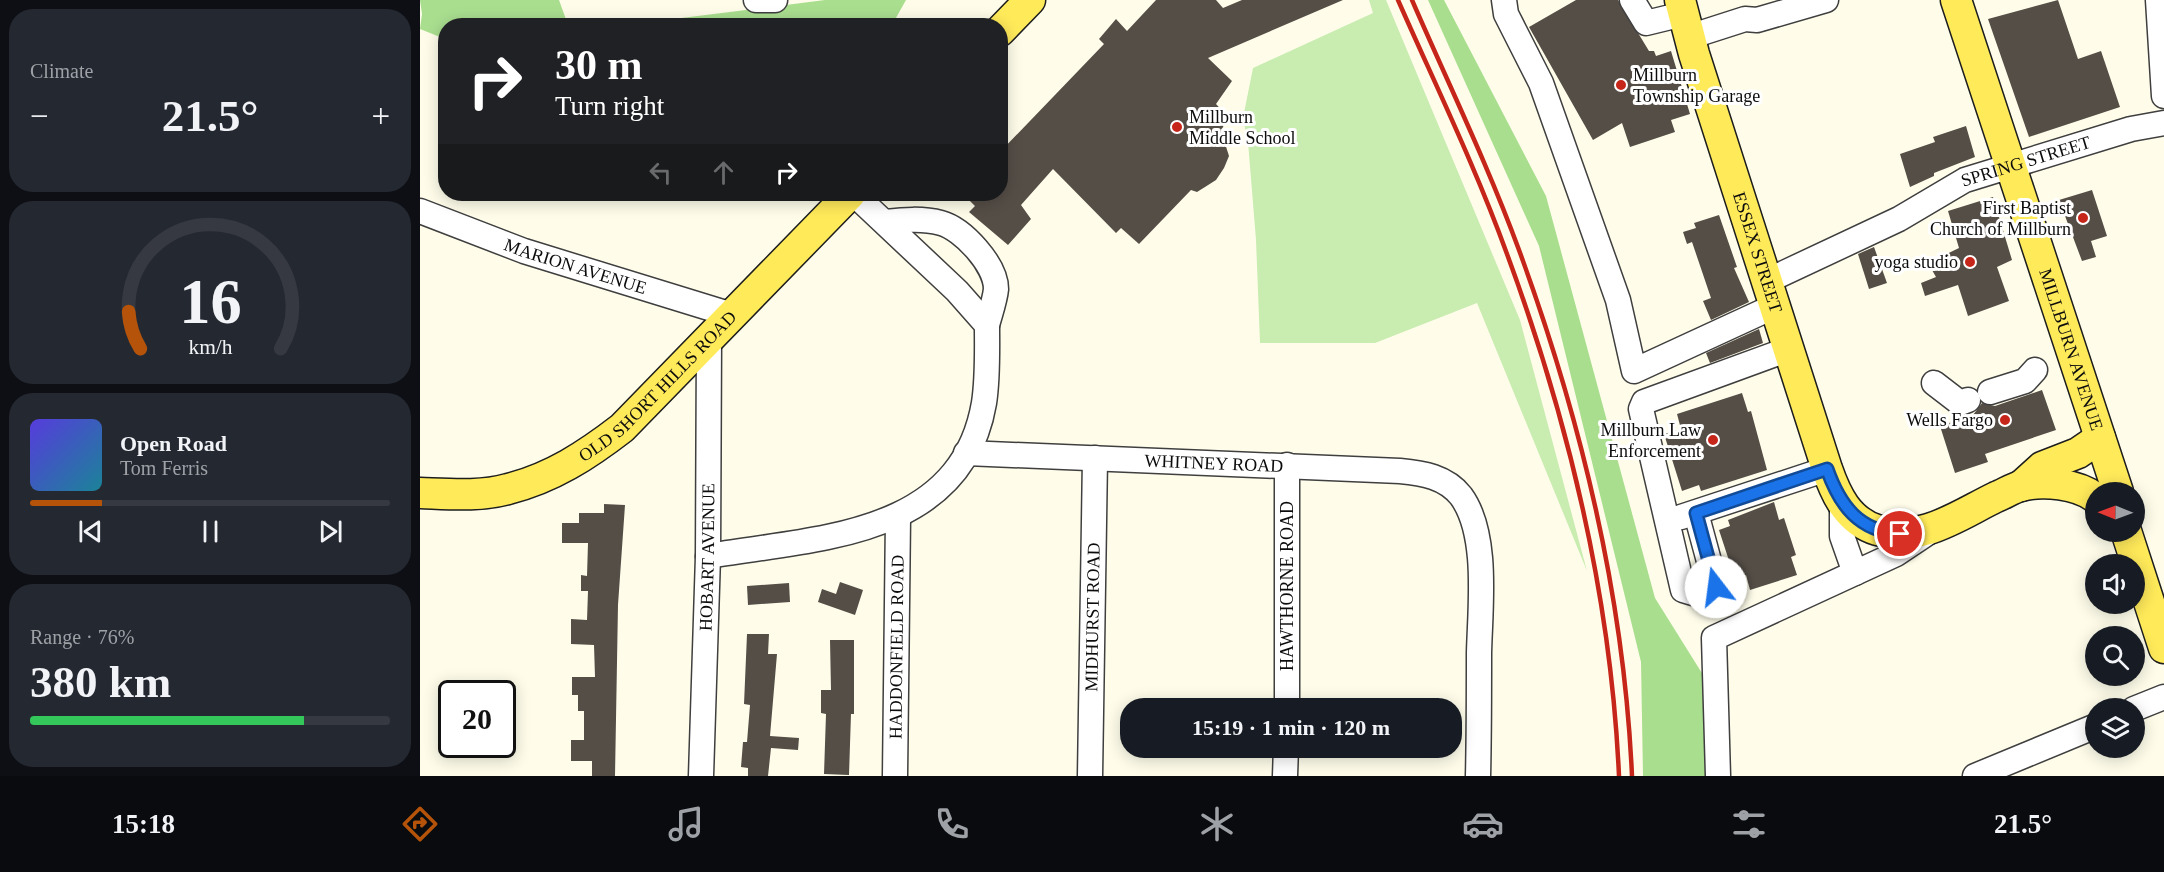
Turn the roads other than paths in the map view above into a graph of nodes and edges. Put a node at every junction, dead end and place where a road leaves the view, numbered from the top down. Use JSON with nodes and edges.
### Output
{"nodes":[{"id":1,"x":756,"y":0,"type":"edge"},
{"id":2,"x":775,"y":0,"type":"edge"},
{"id":3,"x":1030,"y":0,"type":"edge"},
{"id":4,"x":1504,"y":0,"type":"edge"},
{"id":5,"x":1632,"y":0,"type":"edge"},
{"id":6,"x":1826,"y":0,"type":"edge"},
{"id":7,"x":1956,"y":0,"type":"edge"},
{"id":8,"x":2160,"y":11,"type":"edge"},
{"id":9,"x":1008,"y":23,"type":"edge"},
{"id":10,"x":1687,"y":26,"type":"edge"},
{"id":11,"x":2164,"y":96,"type":"edge"},
{"id":12,"x":2164,"y":123,"type":"edge"},
{"id":13,"x":2011,"y":167,"type":"junction"},
{"id":14,"x":845,"y":201,"type":"edge"},
{"id":15,"x":860,"y":201,"type":"edge"},
{"id":16,"x":420,"y":211,"type":"edge"},
{"id":17,"x":885,"y":222,"type":"junction"},
{"id":18,"x":1771,"y":293,"type":"junction"},
{"id":19,"x":732,"y":315,"type":"junction"},
{"id":20,"x":987,"y":325,"type":"junction"},
{"id":21,"x":709,"y":338,"type":"junction"},
{"id":22,"x":1789,"y":349,"type":"junction"},
{"id":23,"x":2035,"y":370,"type":"dead end"},
{"id":24,"x":1934,"y":383,"type":"dead end"},
{"id":25,"x":2100,"y":438,"type":"junction"},
{"id":26,"x":966,"y":453,"type":"junction"},
{"id":27,"x":1095,"y":458,"type":"junction"},
{"id":28,"x":1287,"y":465,"type":"junction"},
{"id":29,"x":1827,"y":469,"type":"junction"},
{"id":30,"x":2115,"y":482,"type":"edge"},
{"id":31,"x":2021,"y":486,"type":"junction"},
{"id":32,"x":420,"y":493,"type":"edge"},
{"id":33,"x":2085,"y":493,"type":"edge"},
{"id":34,"x":1842,"y":504,"type":"junction"},
{"id":35,"x":1696,"y":513,"type":"junction"},
{"id":36,"x":898,"y":517,"type":"junction"},
{"id":37,"x":1668,"y":520,"type":"junction"},
{"id":38,"x":1936,"y":527,"type":"junction"},
{"id":39,"x":2131,"y":542,"type":"edge"},
{"id":40,"x":708,"y":556,"type":"junction"},
{"id":41,"x":1855,"y":573,"type":"junction"},
{"id":42,"x":2157,"y":603,"type":"edge"},
{"id":43,"x":2164,"y":648,"type":"edge"},
{"id":44,"x":2164,"y":697,"type":"edge"},
{"id":45,"x":1287,"y":698,"type":"edge"},
{"id":46,"x":2145,"y":705,"type":"edge"},
{"id":47,"x":2085,"y":731,"type":"edge"},
{"id":48,"x":1286,"y":758,"type":"edge"},
{"id":49,"x":701,"y":776,"type":"edge"},
{"id":50,"x":895,"y":776,"type":"edge"},
{"id":51,"x":1090,"y":776,"type":"edge"},
{"id":52,"x":1285,"y":776,"type":"edge"},
{"id":53,"x":1478,"y":776,"type":"edge"},
{"id":54,"x":1718,"y":776,"type":"edge"},
{"id":55,"x":1975,"y":776,"type":"edge"}],
"edges":[{"from":1,"to":2,"type":"street"},
{"from":3,"to":9,"type":"main road"},
{"from":4,"to":18,"type":"street","name":"SPRING STREET"},
{"from":5,"to":10,"type":"street"},
{"from":6,"to":10,"type":"street"},
{"from":7,"to":13,"type":"main road","name":"MILLBURN AVENUE"},
{"from":8,"to":11,"type":"street"},
{"from":10,"to":18,"type":"main road","name":"ESSEX STREET"},
{"from":12,"to":13,"type":"street","name":"SPRING STREET"},
{"from":13,"to":18,"type":"street","name":"SPRING STREET"},
{"from":13,"to":25,"type":"main road","name":"MILLBURN AVENUE"},
{"from":14,"to":19,"type":"main road","name":"OLD SHORT HILLS ROAD"},
{"from":15,"to":17,"type":"street"},
{"from":16,"to":19,"type":"street","name":"MARION AVENUE"},
{"from":17,"to":20,"type":"street"},
{"from":17,"to":20,"type":"street"},
{"from":18,"to":22,"type":"main road","name":"ESSEX STREET"},
{"from":19,"to":21,"type":"main road","name":"OLD SHORT HILLS ROAD"},
{"from":20,"to":26,"type":"street"},
{"from":21,"to":32,"type":"main road","name":"OLD SHORT HILLS ROAD"},
{"from":21,"to":40,"type":"street","name":"HOBART AVENUE"},
{"from":22,"to":29,"type":"main road","name":"ESSEX STREET"},
{"from":22,"to":37,"type":"street"},
{"from":23,"to":24,"type":"street"},
{"from":25,"to":30,"type":"main road","name":"MILLBURN AVENUE"},
{"from":25,"to":31,"type":"main road"},
{"from":26,"to":27,"type":"street","name":"WHITNEY ROAD"},
{"from":26,"to":36,"type":"street"},
{"from":27,"to":28,"type":"street","name":"WHITNEY ROAD"},
{"from":27,"to":51,"type":"street","name":"MIDHURST ROAD"},
{"from":28,"to":45,"type":"street","name":"HAWTHORNE ROAD"},
{"from":28,"to":53,"type":"street","name":"WHITNEY ROAD"},
{"from":29,"to":34,"type":"main road","name":"ESSEX STREET"},
{"from":29,"to":35,"type":"street"},
{"from":31,"to":33,"type":"main road"},
{"from":31,"to":38,"type":"main road","name":"ESSEX STREET"},
{"from":34,"to":38,"type":"main road","name":"ESSEX STREET"},
{"from":34,"to":41,"type":"street","name":"ESSEX STREET"},
{"from":35,"to":37,"type":"street"},
{"from":35,"to":37,"type":"street"},
{"from":36,"to":40,"type":"street"},
{"from":36,"to":50,"type":"street","name":"HADDONFIELD ROAD"},
{"from":38,"to":41,"type":"street"},
{"from":39,"to":42,"type":"main road"},
{"from":40,"to":49,"type":"street","name":"HOBART AVENUE"},
{"from":41,"to":54,"type":"street"},
{"from":42,"to":43,"type":"main road"},
{"from":44,"to":46,"type":"street"},
{"from":47,"to":55,"type":"street"},
{"from":48,"to":52,"type":"street"}]}
